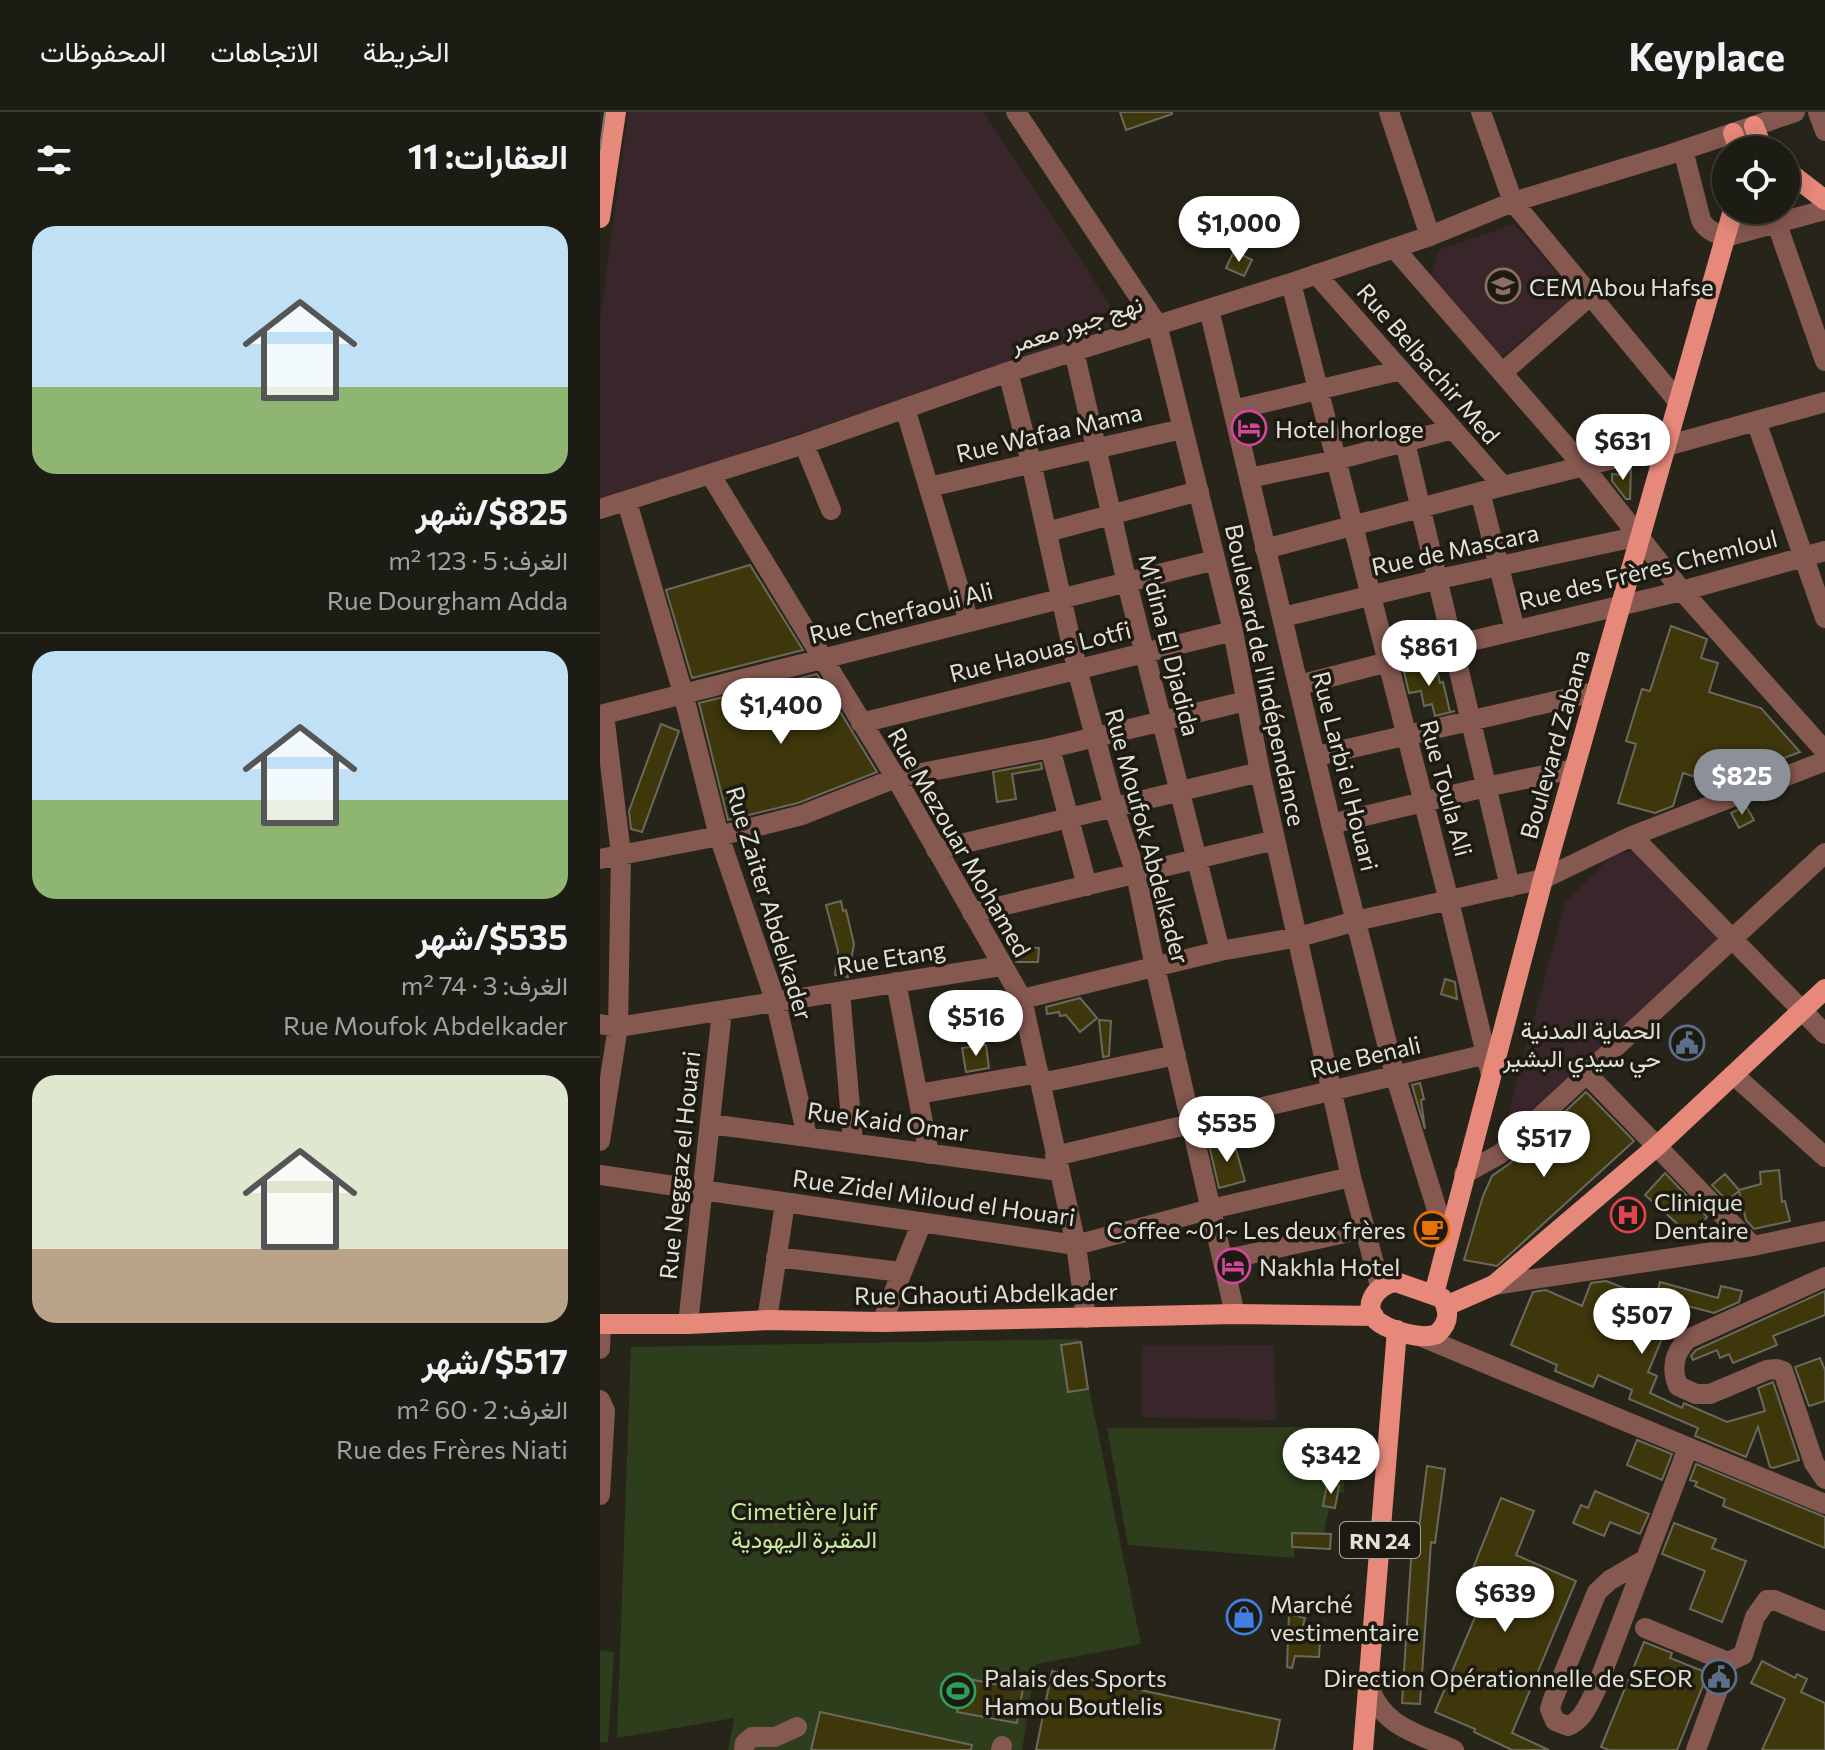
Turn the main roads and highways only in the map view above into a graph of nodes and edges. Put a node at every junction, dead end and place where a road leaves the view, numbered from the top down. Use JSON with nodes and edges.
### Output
{"nodes":[{"id":1,"x":616,"y":112,"type":"edge"},
{"id":2,"x":1800,"y":181,"type":"edge"},
{"id":3,"x":1825,"y":200,"type":"edge"},
{"id":4,"x":600,"y":218,"type":"edge"},
{"id":5,"x":1729,"y":224,"type":"edge"},
{"id":6,"x":1825,"y":989,"type":"edge"},
{"id":7,"x":1440,"y":1300,"type":"junction"},
{"id":8,"x":1374,"y":1316,"type":"junction"},
{"id":9,"x":601,"y":1324,"type":"edge"},
{"id":10,"x":1397,"y":1330,"type":"junction"},
{"id":11,"x":1363,"y":1750,"type":"edge"}],
"edges":[{"from":1,"to":4,"type":"main road"},
{"from":2,"to":3,"type":"main road"},
{"from":5,"to":7,"type":"main road","name":"Boulevard Zabana"},
{"from":6,"to":7,"type":"main road"},
{"from":7,"to":8,"type":"main road"},
{"from":7,"to":10,"type":"main road"},
{"from":8,"to":9,"type":"main road","name":"Rue Ghaouti Abdelkader"},
{"from":8,"to":10,"type":"main road"},
{"from":10,"to":11,"type":"main road","number":"RN 24"}]}
